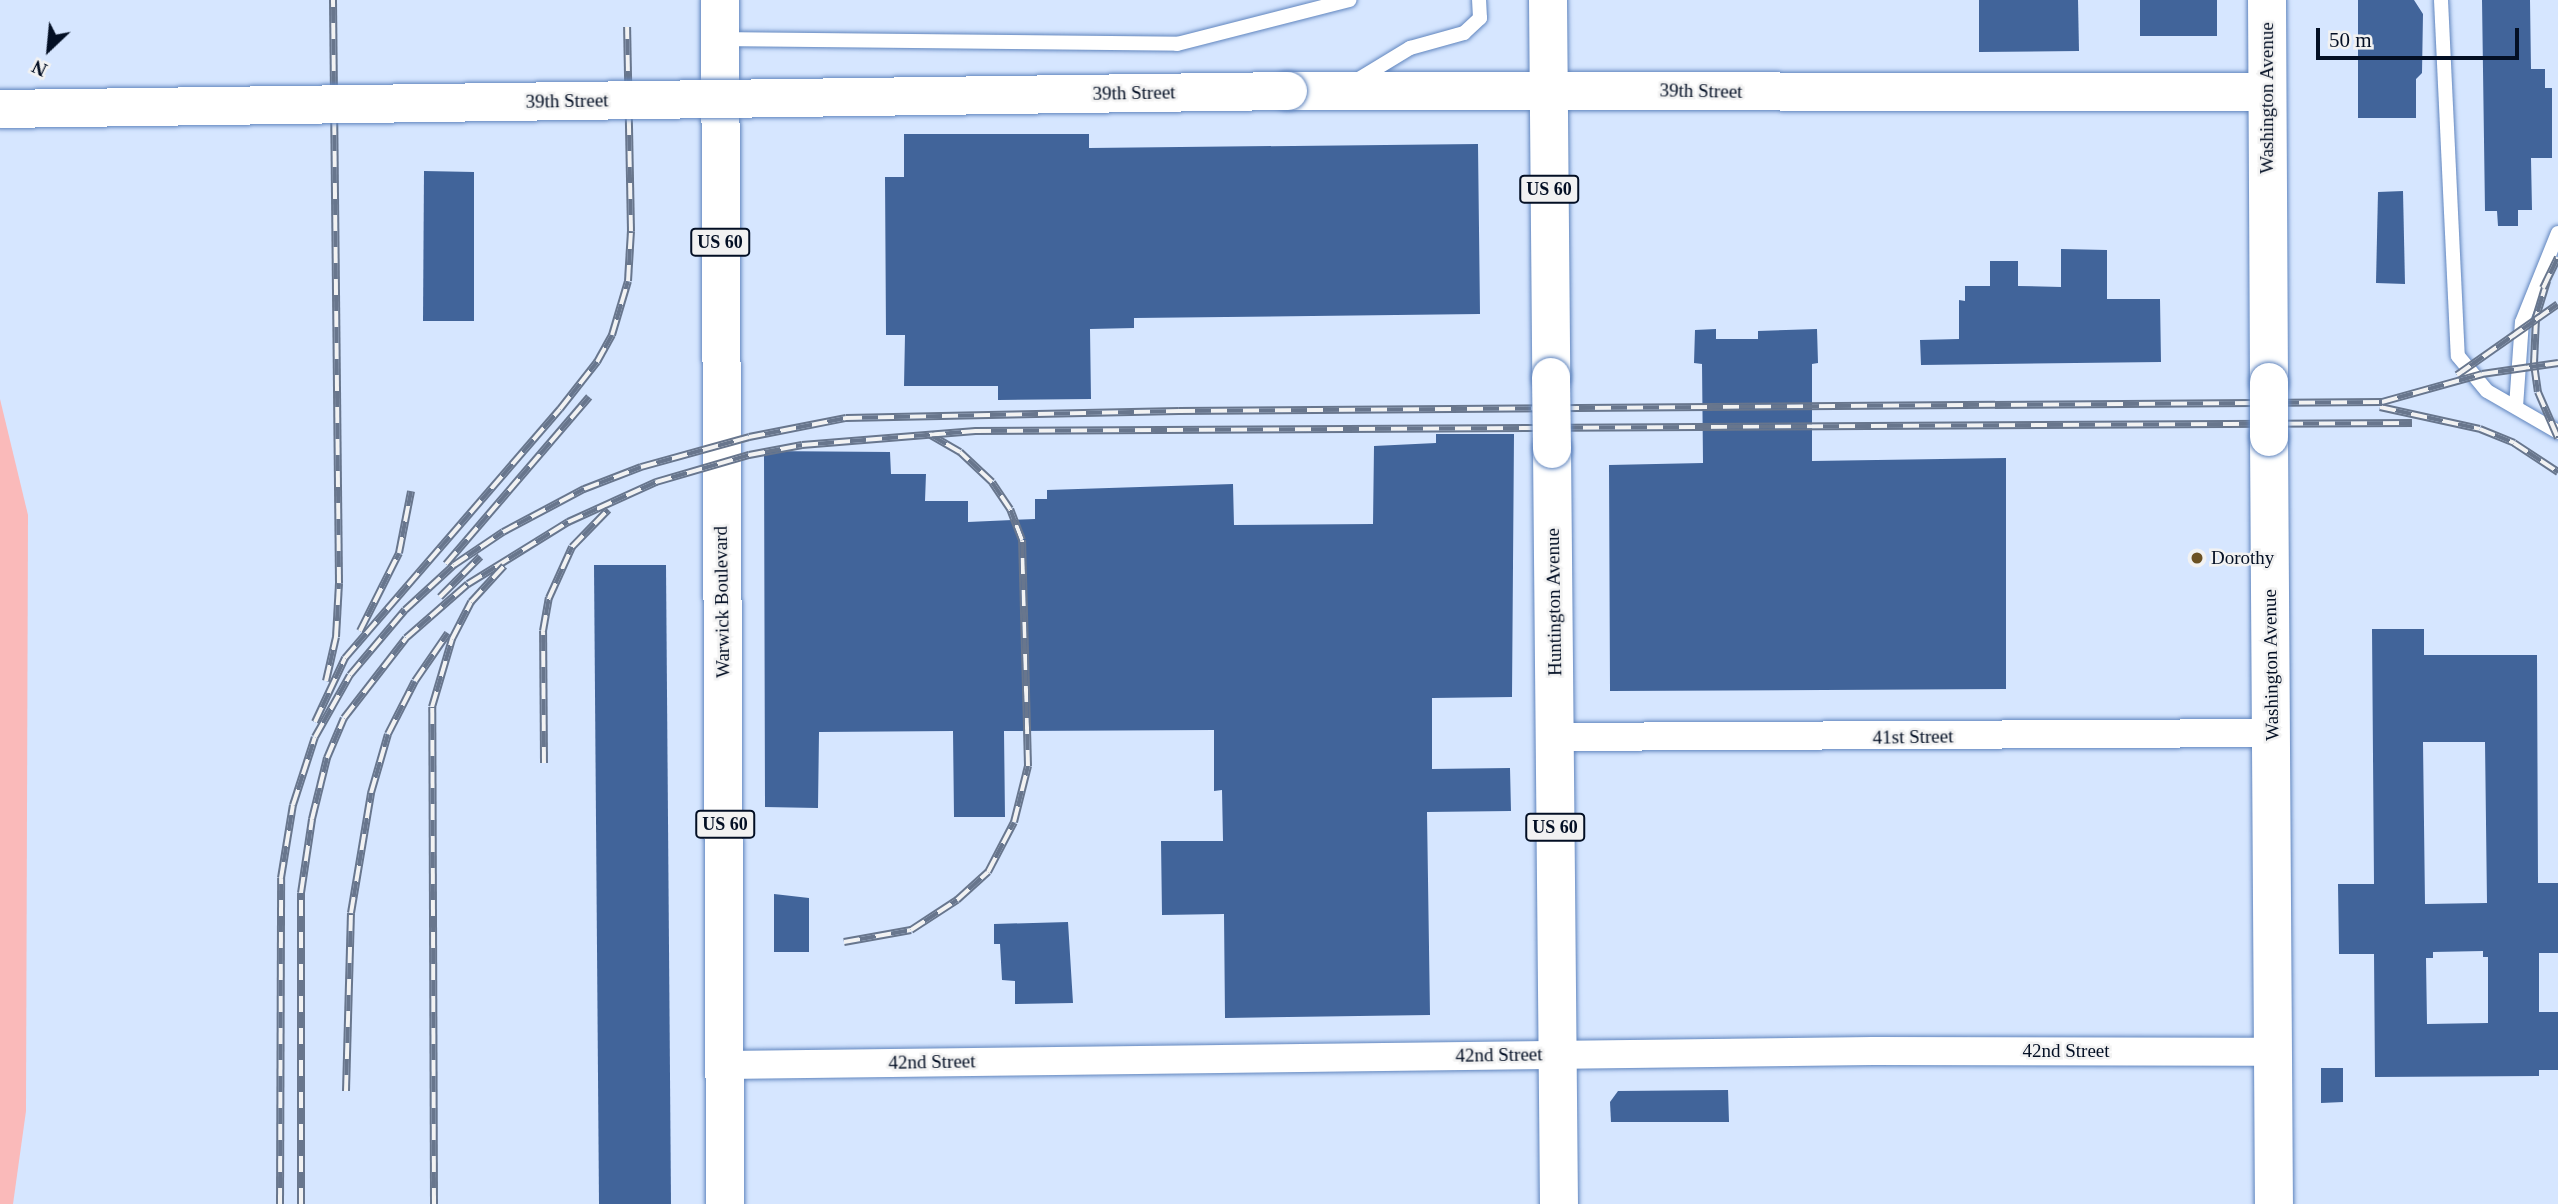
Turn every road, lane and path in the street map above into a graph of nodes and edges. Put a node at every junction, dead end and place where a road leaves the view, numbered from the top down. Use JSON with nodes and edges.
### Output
{"nodes":[{"id":1,"x":720,"y":0,"type":"edge"},
{"id":2,"x":1349,"y":0,"type":"edge"},
{"id":3,"x":1479,"y":0,"type":"edge"},
{"id":4,"x":1548,"y":0,"type":"edge"},
{"id":5,"x":2267,"y":0,"type":"edge"},
{"id":6,"x":2441,"y":0,"type":"edge"},
{"id":7,"x":720,"y":39,"type":"junction"},
{"id":8,"x":1548,"y":89,"type":"junction"},
{"id":9,"x":1341,"y":90,"type":"junction"},
{"id":10,"x":2267,"y":92,"type":"junction"},
{"id":11,"x":0,"y":109,"type":"edge"},
{"id":12,"x":2558,"y":233,"type":"edge"},
{"id":13,"x":2516,"y":407,"type":"junction"},
{"id":14,"x":2558,"y":432,"type":"edge"},
{"id":15,"x":2272,"y":733,"type":"junction"},
{"id":16,"x":1555,"y":737,"type":"junction"},
{"id":17,"x":2273,"y":1052,"type":"junction"},
{"id":18,"x":1557,"y":1054,"type":"junction"},
{"id":19,"x":725,"y":1065,"type":"junction"},
{"id":20,"x":725,"y":1204,"type":"edge"},
{"id":21,"x":1559,"y":1204,"type":"edge"},
{"id":22,"x":2274,"y":1204,"type":"edge"}],
"edges":[{"from":1,"to":7,"type":"main road","name":"Warwick Boulevard","number":"US 60"},
{"from":2,"to":7,"type":"lane"},
{"from":3,"to":9,"type":"lane"},
{"from":4,"to":8,"type":"main road","name":"Huntington Avenue","number":"US 60"},
{"from":5,"to":10,"type":"main road","name":"Washington Avenue"},
{"from":6,"to":13,"type":"lane"},
{"from":7,"to":19,"type":"main road","name":"Warwick Boulevard","number":"US 60"},
{"from":8,"to":9,"type":"main road","name":"39th Street"},
{"from":8,"to":10,"type":"main road","name":"39th Street"},
{"from":8,"to":16,"type":"main road","name":"Huntington Avenue","number":"US 60","bridge":true},
{"from":9,"to":11,"type":"main road","name":"39th Street","bridge":true},
{"from":10,"to":15,"type":"main road","name":"Washington Avenue","bridge":true},
{"from":12,"to":13,"type":"lane"},
{"from":13,"to":14,"type":"lane"},
{"from":15,"to":16,"type":"street","name":"41st Street"},
{"from":15,"to":17,"type":"main road","name":"Washington Avenue"},
{"from":16,"to":18,"type":"main road","name":"Huntington Avenue","number":"US 60"},
{"from":17,"to":18,"type":"street","name":"42nd Street"},
{"from":17,"to":22,"type":"main road","name":"Washington Avenue"},
{"from":18,"to":19,"type":"street","name":"42nd Street"},
{"from":18,"to":21,"type":"main road","name":"Huntington Avenue","number":"US 60"},
{"from":19,"to":20,"type":"main road","name":"Warwick Boulevard","number":"US 60"}]}
